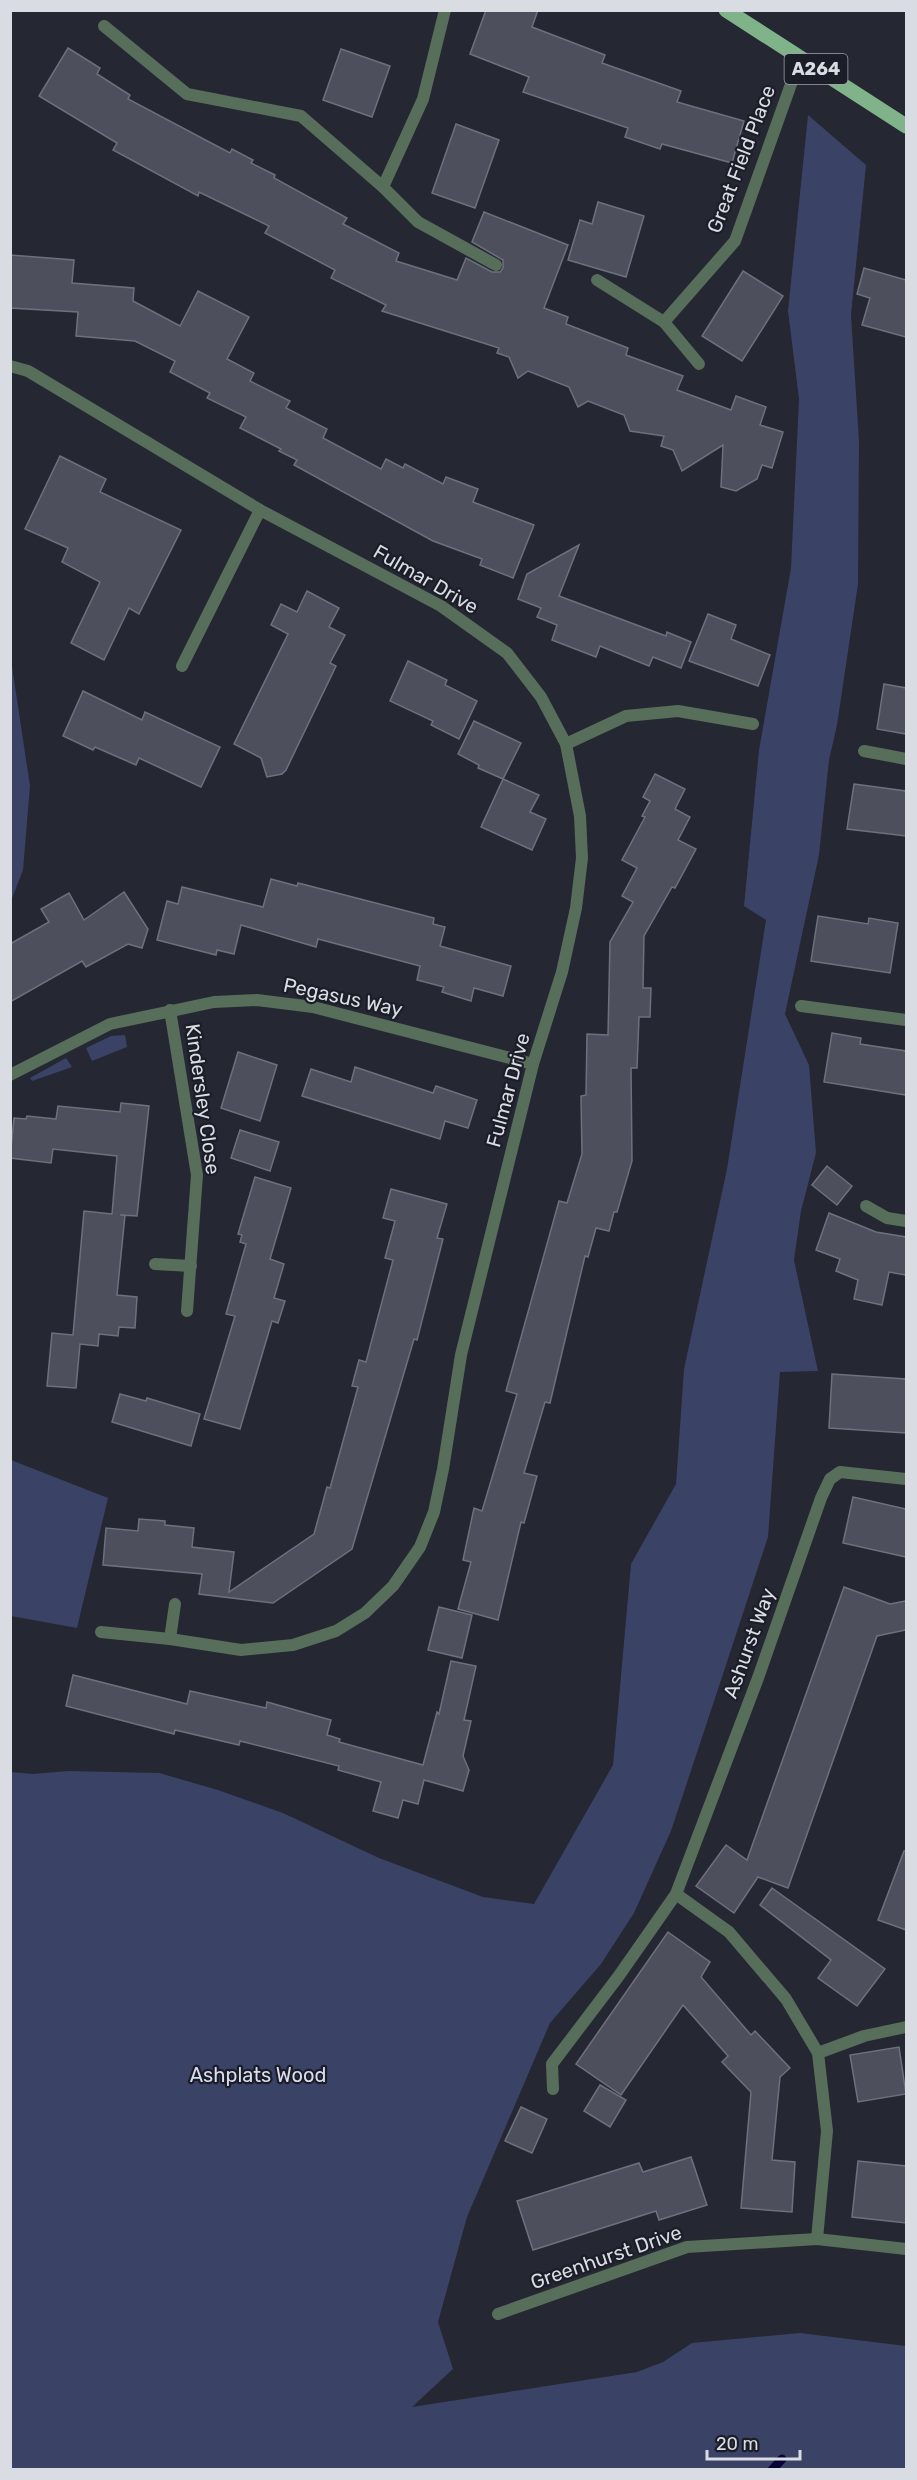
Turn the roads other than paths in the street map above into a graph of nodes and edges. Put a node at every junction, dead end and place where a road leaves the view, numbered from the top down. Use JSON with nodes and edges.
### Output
{"nodes":[{"id":1,"x":445,"y":10,"type":"edge"},
{"id":2,"x":726,"y":10,"type":"edge"},
{"id":3,"x":104,"y":26,"type":"dead end"},
{"id":4,"x":800,"y":59,"type":"junction"},
{"id":5,"x":906,"y":126,"type":"edge"},
{"id":6,"x":383,"y":187,"type":"junction"},
{"id":7,"x":496,"y":265,"type":"dead end"},
{"id":8,"x":597,"y":280,"type":"dead end"},
{"id":9,"x":664,"y":322,"type":"junction"},
{"id":10,"x":699,"y":364,"type":"dead end"},
{"id":11,"x":10,"y":366,"type":"edge"},
{"id":12,"x":260,"y":510,"type":"junction"},
{"id":13,"x":182,"y":666,"type":"dead end"},
{"id":14,"x":753,"y":724,"type":"dead end"},
{"id":15,"x":566,"y":744,"type":"junction"},
{"id":16,"x":864,"y":751,"type":"dead end"},
{"id":17,"x":906,"y":759,"type":"edge"},
{"id":18,"x":801,"y":1006,"type":"dead end"},
{"id":19,"x":170,"y":1010,"type":"junction"},
{"id":20,"x":906,"y":1020,"type":"edge"},
{"id":21,"x":533,"y":1064,"type":"junction"},
{"id":22,"x":10,"y":1075,"type":"edge"},
{"id":23,"x":866,"y":1206,"type":"dead end"},
{"id":24,"x":906,"y":1221,"type":"edge"},
{"id":25,"x":155,"y":1264,"type":"dead end"},
{"id":26,"x":191,"y":1266,"type":"junction"},
{"id":27,"x":186,"y":1311,"type":"dead end"},
{"id":28,"x":906,"y":1479,"type":"edge"},
{"id":29,"x":175,"y":1604,"type":"dead end"},
{"id":30,"x":101,"y":1632,"type":"dead end"},
{"id":31,"x":170,"y":1639,"type":"junction"},
{"id":32,"x":676,"y":1894,"type":"junction"},
{"id":33,"x":906,"y":2026,"type":"edge"},
{"id":34,"x":818,"y":2053,"type":"junction"},
{"id":35,"x":553,"y":2089,"type":"dead end"},
{"id":36,"x":817,"y":2239,"type":"junction"},
{"id":37,"x":906,"y":2249,"type":"edge"},
{"id":38,"x":498,"y":2314,"type":"dead end"}],
"edges":[{"from":1,"to":6,"type":"street"},
{"from":2,"to":4,"type":"main road","number":"A264"},
{"from":3,"to":6,"type":"street"},
{"from":4,"to":5,"type":"main road","number":"A264"},
{"from":4,"to":9,"type":"street","name":"Great Field Place"},
{"from":6,"to":7,"type":"street"},
{"from":8,"to":9,"type":"street"},
{"from":9,"to":10,"type":"street"},
{"from":11,"to":12,"type":"street","name":"Fulmar Drive"},
{"from":12,"to":13,"type":"street"},
{"from":12,"to":15,"type":"street","name":"Fulmar Drive"},
{"from":14,"to":15,"type":"street"},
{"from":15,"to":21,"type":"street","name":"Fulmar Drive"},
{"from":16,"to":17,"type":"street"},
{"from":18,"to":20,"type":"street"},
{"from":19,"to":21,"type":"street","name":"Pegasus Way"},
{"from":19,"to":22,"type":"street","name":"Pegasus Way"},
{"from":19,"to":26,"type":"street","name":"Kindersley Close"},
{"from":21,"to":31,"type":"street","name":"Fulmar Drive"},
{"from":23,"to":24,"type":"street"},
{"from":25,"to":26,"type":"street"},
{"from":26,"to":27,"type":"street","name":"Kindersley Close"},
{"from":28,"to":32,"type":"street","name":"Ashurst Way"},
{"from":29,"to":31,"type":"street"},
{"from":30,"to":31,"type":"street","name":"Fulmar Drive"},
{"from":32,"to":34,"type":"street"},
{"from":32,"to":35,"type":"street","name":"Ashurst Way"},
{"from":33,"to":34,"type":"street"},
{"from":34,"to":36,"type":"street"},
{"from":36,"to":37,"type":"street","name":"Greenhurst Drive"},
{"from":36,"to":38,"type":"street","name":"Greenhurst Drive"}]}
